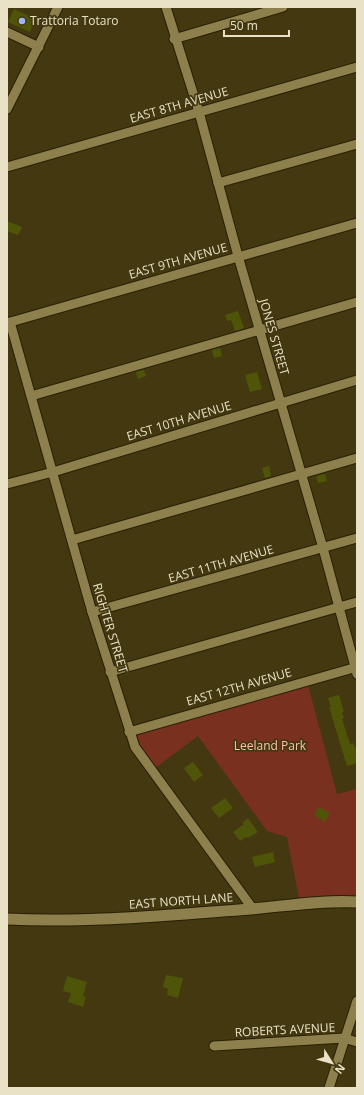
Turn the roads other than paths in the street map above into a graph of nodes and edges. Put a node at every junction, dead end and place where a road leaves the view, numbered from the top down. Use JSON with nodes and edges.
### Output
{"nodes":[{"id":1,"x":58,"y":7,"type":"edge"},
{"id":2,"x":166,"y":7,"type":"edge"},
{"id":3,"x":283,"y":7,"type":"edge"},
{"id":4,"x":7,"y":32,"type":"edge"},
{"id":5,"x":174,"y":39,"type":"junction"},
{"id":6,"x":38,"y":47,"type":"junction"},
{"id":7,"x":357,"y":67,"type":"edge"},
{"id":8,"x":7,"y":109,"type":"edge"},
{"id":9,"x":199,"y":112,"type":"junction"},
{"id":10,"x":357,"y":144,"type":"edge"},
{"id":11,"x":7,"y":167,"type":"edge"},
{"id":12,"x":218,"y":183,"type":"junction"},
{"id":13,"x":357,"y":223,"type":"edge"},
{"id":14,"x":238,"y":256,"type":"junction"},
{"id":15,"x":357,"y":302,"type":"edge"},
{"id":16,"x":9,"y":323,"type":"edge"},
{"id":17,"x":260,"y":329,"type":"junction"},
{"id":18,"x":357,"y":380,"type":"edge"},
{"id":19,"x":31,"y":396,"type":"junction"},
{"id":20,"x":281,"y":403,"type":"junction"},
{"id":21,"x":357,"y":458,"type":"edge"},
{"id":22,"x":53,"y":472,"type":"junction"},
{"id":23,"x":302,"y":474,"type":"junction"},
{"id":24,"x":7,"y":484,"type":"edge"},
{"id":25,"x":357,"y":538,"type":"edge"},
{"id":26,"x":72,"y":540,"type":"junction"},
{"id":27,"x":323,"y":548,"type":"junction"},
{"id":28,"x":357,"y":602,"type":"edge"},
{"id":29,"x":339,"y":607,"type":"junction"},
{"id":30,"x":92,"y":612,"type":"junction"},
{"id":31,"x":356,"y":670,"type":"edge"},
{"id":32,"x":110,"y":672,"type":"junction"},
{"id":33,"x":129,"y":732,"type":"junction"},
{"id":34,"x":357,"y":902,"type":"edge"},
{"id":35,"x":253,"y":909,"type":"junction"},
{"id":36,"x":7,"y":919,"type":"edge"},
{"id":37,"x":357,"y":1001,"type":"edge"},
{"id":38,"x":344,"y":1038,"type":"junction"},
{"id":39,"x":357,"y":1042,"type":"edge"},
{"id":40,"x":214,"y":1046,"type":"dead end"},
{"id":41,"x":328,"y":1088,"type":"edge"}],
"edges":[{"from":1,"to":6,"type":"street"},
{"from":2,"to":5,"type":"street","name":"JONES STREET"},
{"from":3,"to":5,"type":"street"},
{"from":4,"to":6,"type":"street"},
{"from":5,"to":9,"type":"street","name":"JONES STREET"},
{"from":6,"to":8,"type":"street"},
{"from":7,"to":9,"type":"street","name":"EAST 8TH AVENUE"},
{"from":9,"to":11,"type":"street","name":"EAST 8TH AVENUE"},
{"from":9,"to":12,"type":"street","name":"JONES STREET"},
{"from":10,"to":12,"type":"street"},
{"from":12,"to":14,"type":"street","name":"JONES STREET"},
{"from":13,"to":14,"type":"street","name":"EAST 9TH AVENUE"},
{"from":14,"to":16,"type":"street","name":"EAST 9TH AVENUE"},
{"from":14,"to":17,"type":"street","name":"JONES STREET"},
{"from":15,"to":17,"type":"street"},
{"from":16,"to":19,"type":"street","name":"RIGHTER STREET"},
{"from":17,"to":19,"type":"street"},
{"from":17,"to":20,"type":"street","name":"JONES STREET"},
{"from":18,"to":20,"type":"street","name":"EAST 10TH AVENUE"},
{"from":19,"to":22,"type":"street","name":"RIGHTER STREET"},
{"from":20,"to":22,"type":"street","name":"EAST 10TH AVENUE"},
{"from":20,"to":23,"type":"street","name":"JONES STREET"},
{"from":21,"to":23,"type":"street"},
{"from":22,"to":24,"type":"street","name":"EAST 10TH AVENUE"},
{"from":22,"to":26,"type":"street","name":"RIGHTER STREET"},
{"from":23,"to":26,"type":"street"},
{"from":23,"to":27,"type":"street","name":"JONES STREET"},
{"from":25,"to":27,"type":"street","name":"EAST 11TH AVENUE"},
{"from":26,"to":30,"type":"street","name":"RIGHTER STREET"},
{"from":27,"to":29,"type":"street","name":"JONES STREET"},
{"from":27,"to":30,"type":"street","name":"EAST 11TH AVENUE"},
{"from":28,"to":29,"type":"street"},
{"from":29,"to":31,"type":"street","name":"JONES STREET"},
{"from":29,"to":32,"type":"street"},
{"from":30,"to":32,"type":"street","name":"RIGHTER STREET"},
{"from":31,"to":33,"type":"street","name":"EAST 12TH AVENUE"},
{"from":32,"to":33,"type":"street","name":"RIGHTER STREET"},
{"from":33,"to":35,"type":"street","name":"RIGHTER STREET"},
{"from":34,"to":35,"type":"street","name":"EAST NORTH LANE"},
{"from":35,"to":36,"type":"street","name":"EAST NORTH LANE"},
{"from":37,"to":38,"type":"street"},
{"from":38,"to":39,"type":"street","name":"ROBERTS AVENUE"},
{"from":38,"to":40,"type":"street","name":"ROBERTS AVENUE"},
{"from":38,"to":41,"type":"street"}]}
